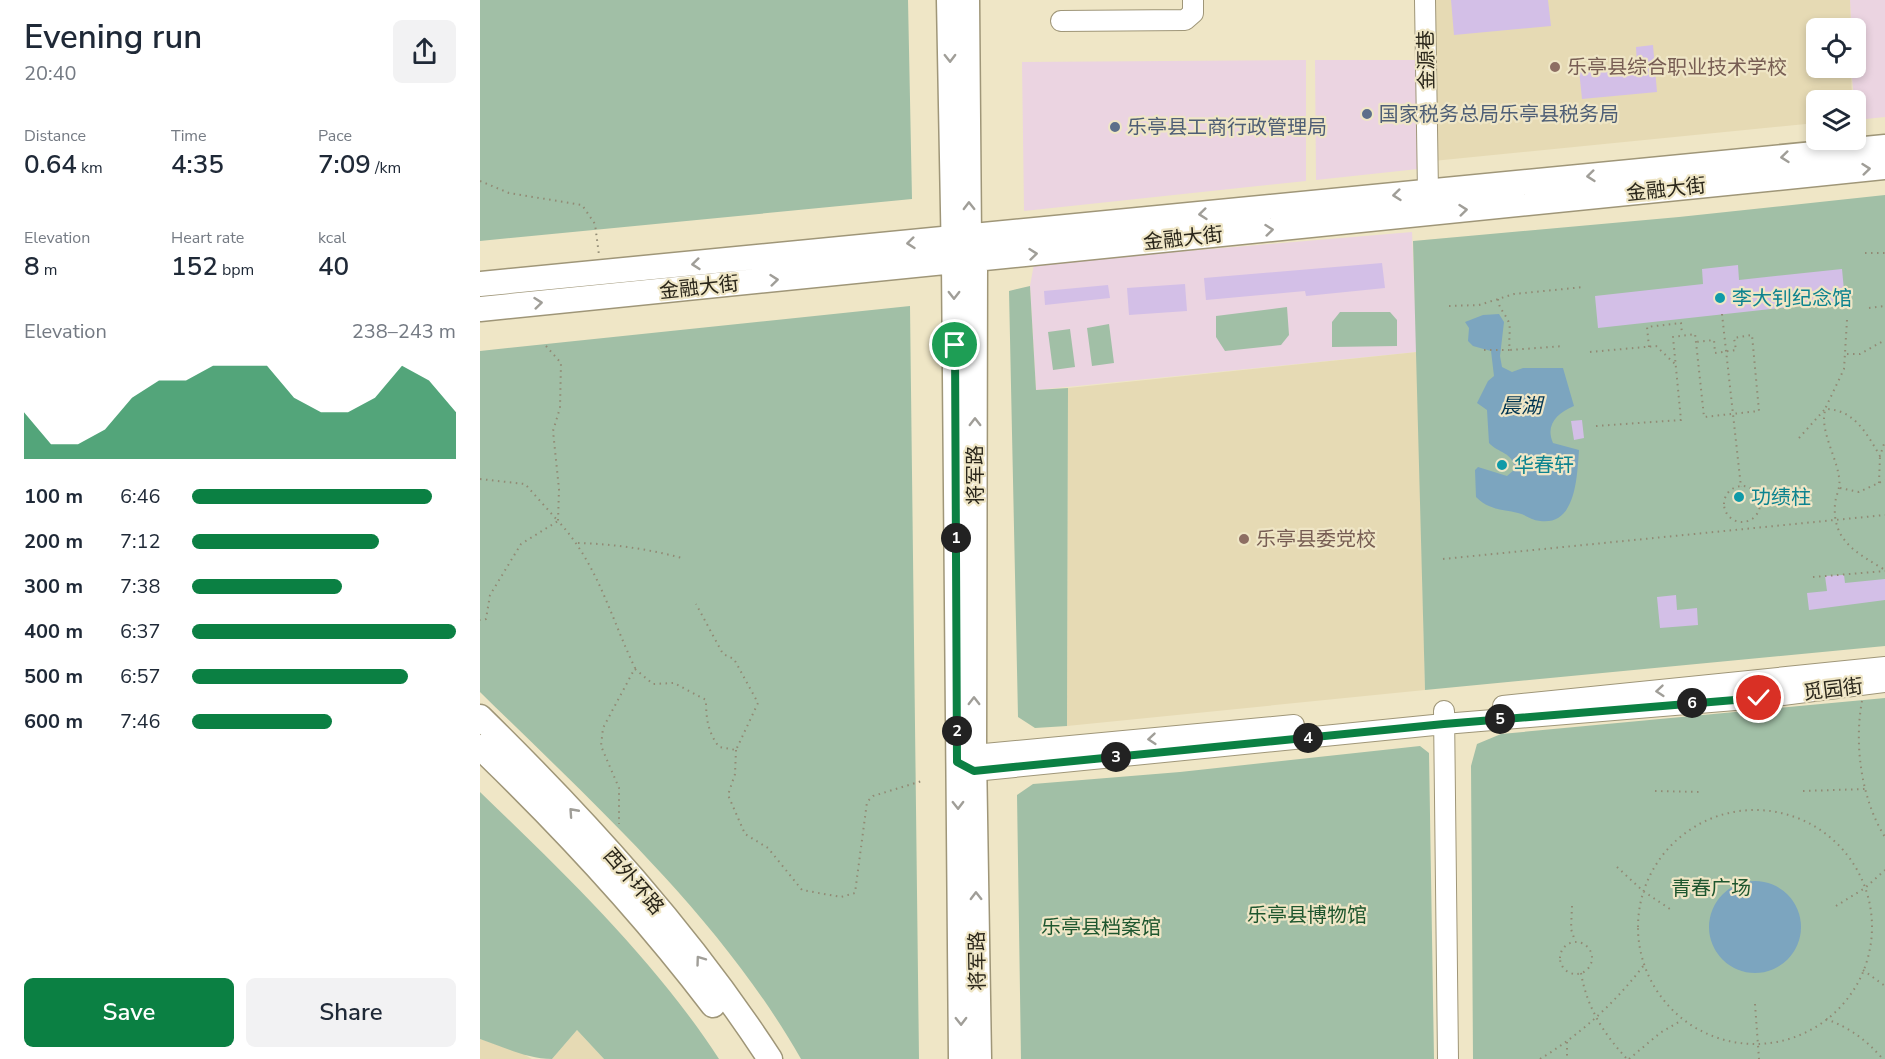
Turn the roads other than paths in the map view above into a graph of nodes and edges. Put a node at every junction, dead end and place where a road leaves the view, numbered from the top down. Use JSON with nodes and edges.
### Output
{"nodes":[{"id":1,"x":949,"y":0,"type":"edge"},
{"id":2,"x":967,"y":0,"type":"edge"},
{"id":3,"x":1193,"y":0,"type":"edge"},
{"id":4,"x":1425,"y":0,"type":"edge"},
{"id":5,"x":1061,"y":21,"type":"dead end"},
{"id":6,"x":1885,"y":147,"type":"edge"},
{"id":7,"x":1885,"y":167,"type":"edge"},
{"id":8,"x":1428,"y":192,"type":"junction"},
{"id":9,"x":963,"y":249,"type":"junction"},
{"id":10,"x":480,"y":284,"type":"edge"},
{"id":11,"x":480,"y":309,"type":"edge"},
{"id":12,"x":1885,"y":667,"type":"edge"},
{"id":13,"x":1885,"y":682,"type":"edge"},
{"id":14,"x":480,"y":717,"type":"edge"},
{"id":15,"x":1444,"y":718,"type":"junction"},
{"id":16,"x":480,"y":747,"type":"edge"},
{"id":17,"x":969,"y":763,"type":"junction"},
{"id":18,"x":752,"y":1059,"type":"edge"},
{"id":19,"x":770,"y":1059,"type":"edge"},
{"id":20,"x":961,"y":1059,"type":"edge"},
{"id":21,"x":979,"y":1059,"type":"edge"},
{"id":22,"x":1448,"y":1059,"type":"edge"}],
"edges":[{"from":1,"to":9,"type":"main road","name":"将军路","one_way":true},
{"from":9,"to":2,"type":"main road","name":"将军路","one_way":true},
{"from":3,"to":5,"type":"street"},
{"from":4,"to":8,"type":"street","name":"金源巷"},
{"from":6,"to":8,"type":"main road","name":"金融大街","one_way":true},
{"from":9,"to":7,"type":"main road","name":"金融大街","one_way":true},
{"from":8,"to":9,"type":"main road","name":"金融大街","one_way":true},
{"from":9,"to":10,"type":"main road","name":"金融大街","one_way":true},
{"from":11,"to":9,"type":"main road","name":"金融大街","one_way":true},
{"from":9,"to":17,"type":"main road","name":"将军路"},
{"from":12,"to":15,"type":"street","name":"觅园街","one_way":true},
{"from":13,"to":15,"type":"street","name":"觅园街"},
{"from":19,"to":14,"type":"main road","name":"西外环路","one_way":true},
{"from":15,"to":17,"type":"street","name":"觅园街"},
{"from":15,"to":22,"type":"street"},
{"from":16,"to":18,"type":"main road","name":"西外环路"},
{"from":17,"to":20,"type":"main road","name":"将军路","one_way":true},
{"from":21,"to":17,"type":"main road","name":"将军路","one_way":true}]}
